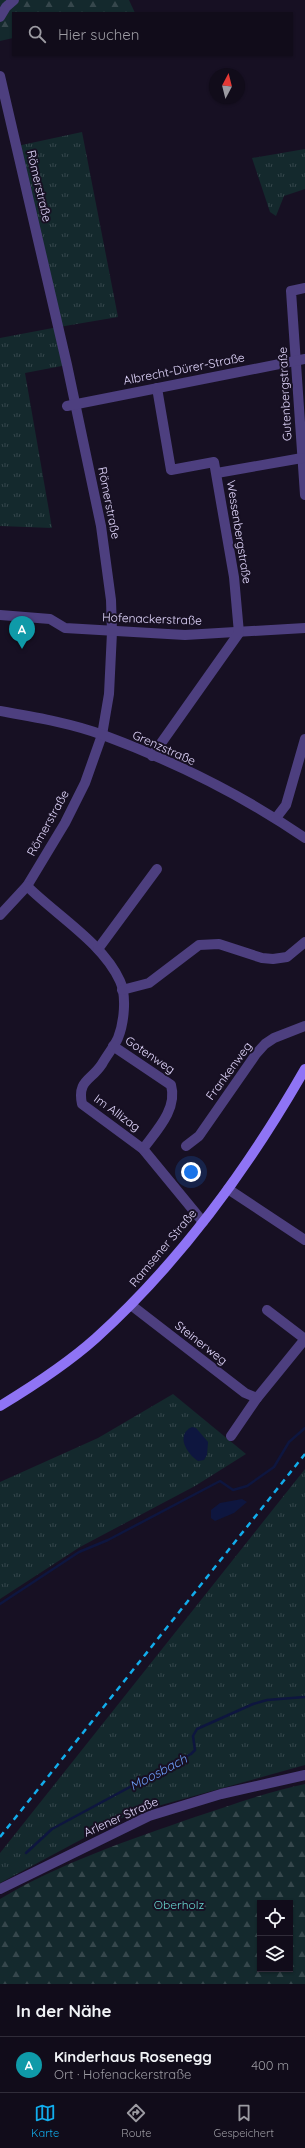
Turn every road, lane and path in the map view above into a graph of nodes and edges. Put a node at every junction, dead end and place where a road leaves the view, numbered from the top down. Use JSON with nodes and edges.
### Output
{"nodes":[{"id":1,"x":14,"y":0,"type":"edge"},
{"id":2,"x":1,"y":15,"type":"edge"},
{"id":3,"x":0,"y":76,"type":"edge"},
{"id":4,"x":305,"y":288,"type":"edge"},
{"id":5,"x":301,"y":360,"type":"edge"},
{"id":6,"x":157,"y":388,"type":"junction"},
{"id":7,"x":72,"y":405,"type":"junction"},
{"id":8,"x":302,"y":458,"type":"junction"},
{"id":9,"x":217,"y":473,"type":"junction"},
{"id":10,"x":305,"y":495,"type":"edge"},
{"id":11,"x":0,"y":615,"type":"edge"},
{"id":12,"x":305,"y":628,"type":"edge"},
{"id":13,"x":112,"y":632,"type":"junction"},
{"id":14,"x":239,"y":633,"type":"junction"},
{"id":15,"x":0,"y":711,"type":"edge"},
{"id":16,"x":102,"y":735,"type":"junction"},
{"id":17,"x":305,"y":739,"type":"edge"},
{"id":18,"x":152,"y":756,"type":"junction"},
{"id":19,"x":302,"y":763,"type":"edge"},
{"id":20,"x":276,"y":818,"type":"junction"},
{"id":21,"x":305,"y":838,"type":"edge"},
{"id":22,"x":157,"y":869,"type":"dead end"},
{"id":23,"x":27,"y":886,"type":"junction"},
{"id":24,"x":0,"y":915,"type":"edge"},
{"id":25,"x":305,"y":942,"type":"edge"},
{"id":26,"x":98,"y":949,"type":"junction"},
{"id":27,"x":122,"y":990,"type":"junction"},
{"id":28,"x":305,"y":1026,"type":"edge"},
{"id":29,"x":115,"y":1042,"type":"junction"},
{"id":30,"x":305,"y":1069,"type":"edge"},
{"id":31,"x":186,"y":1146,"type":"dead end"},
{"id":32,"x":143,"y":1150,"type":"junction"},
{"id":33,"x":228,"y":1188,"type":"junction"},
{"id":34,"x":203,"y":1222,"type":"junction"},
{"id":35,"x":305,"y":1240,"type":"edge"},
{"id":36,"x":131,"y":1305,"type":"junction"},
{"id":37,"x":267,"y":1310,"type":"dead end"},
{"id":38,"x":305,"y":1339,"type":"edge"},
{"id":39,"x":257,"y":1398,"type":"junction"},
{"id":40,"x":0,"y":1406,"type":"edge"},
{"id":41,"x":231,"y":1436,"type":"dead end"},
{"id":42,"x":305,"y":1775,"type":"edge"},
{"id":43,"x":0,"y":1889,"type":"edge"}],
"edges":[{"from":1,"to":2,"type":"street"},
{"from":3,"to":7,"type":"street","name":"Römerstraße"},
{"from":4,"to":5,"type":"street","name":"Gutenbergstraße"},
{"from":5,"to":6,"type":"street","name":"Albrecht-Dürer-Straße"},
{"from":5,"to":8,"type":"street","name":"Gutenbergstraße"},
{"from":6,"to":7,"type":"street","name":"Albrecht-Dürer-Straße"},
{"from":6,"to":9,"type":"street"},
{"from":7,"to":13,"type":"street","name":"Römerstraße"},
{"from":8,"to":9,"type":"street","name":"Wessenbergstraße"},
{"from":8,"to":10,"type":"street","name":"Gutenbergstraße"},
{"from":9,"to":14,"type":"street","name":"Wessenbergstraße"},
{"from":11,"to":13,"type":"street","name":"Hofenackerstraße"},
{"from":12,"to":14,"type":"street","name":"Hofenackerstraße"},
{"from":13,"to":14,"type":"street","name":"Hofenackerstraße"},
{"from":13,"to":16,"type":"street","name":"Römerstraße"},
{"from":14,"to":18,"type":"street"},
{"from":15,"to":16,"type":"street","name":"Grenzstraße"},
{"from":16,"to":18,"type":"street","name":"Grenzstraße"},
{"from":16,"to":23,"type":"street","name":"Römerstraße"},
{"from":17,"to":19,"type":"street"},
{"from":18,"to":20,"type":"street","name":"Grenzstraße"},
{"from":19,"to":20,"type":"street"},
{"from":20,"to":21,"type":"street","name":"Grenzstraße"},
{"from":22,"to":26,"type":"street"},
{"from":23,"to":24,"type":"street","name":"Römerstraße"},
{"from":23,"to":26,"type":"street","name":"Im Allizag"},
{"from":25,"to":27,"type":"street"},
{"from":26,"to":27,"type":"street","name":"Im Allizag"},
{"from":27,"to":29,"type":"street","name":"Im Allizag"},
{"from":28,"to":31,"type":"street","name":"Frankenweg"},
{"from":29,"to":32,"type":"street","name":"Gotenweg"},
{"from":29,"to":32,"type":"street","name":"Im Allizag"},
{"from":30,"to":33,"type":"main road","name":"Ramsener Straße"},
{"from":32,"to":34,"type":"street","name":"Im Allizag"},
{"from":33,"to":34,"type":"main road","name":"Ramsener Straße"},
{"from":33,"to":35,"type":"street"},
{"from":34,"to":36,"type":"main road","name":"Ramsener Straße"},
{"from":36,"to":39,"type":"street","name":"Steinerweg"},
{"from":36,"to":40,"type":"main road","name":"Ramsener Straße"},
{"from":37,"to":38,"type":"street"},
{"from":38,"to":39,"type":"street"},
{"from":39,"to":41,"type":"street"},
{"from":42,"to":43,"type":"street","name":"Arlener Straße"}]}
